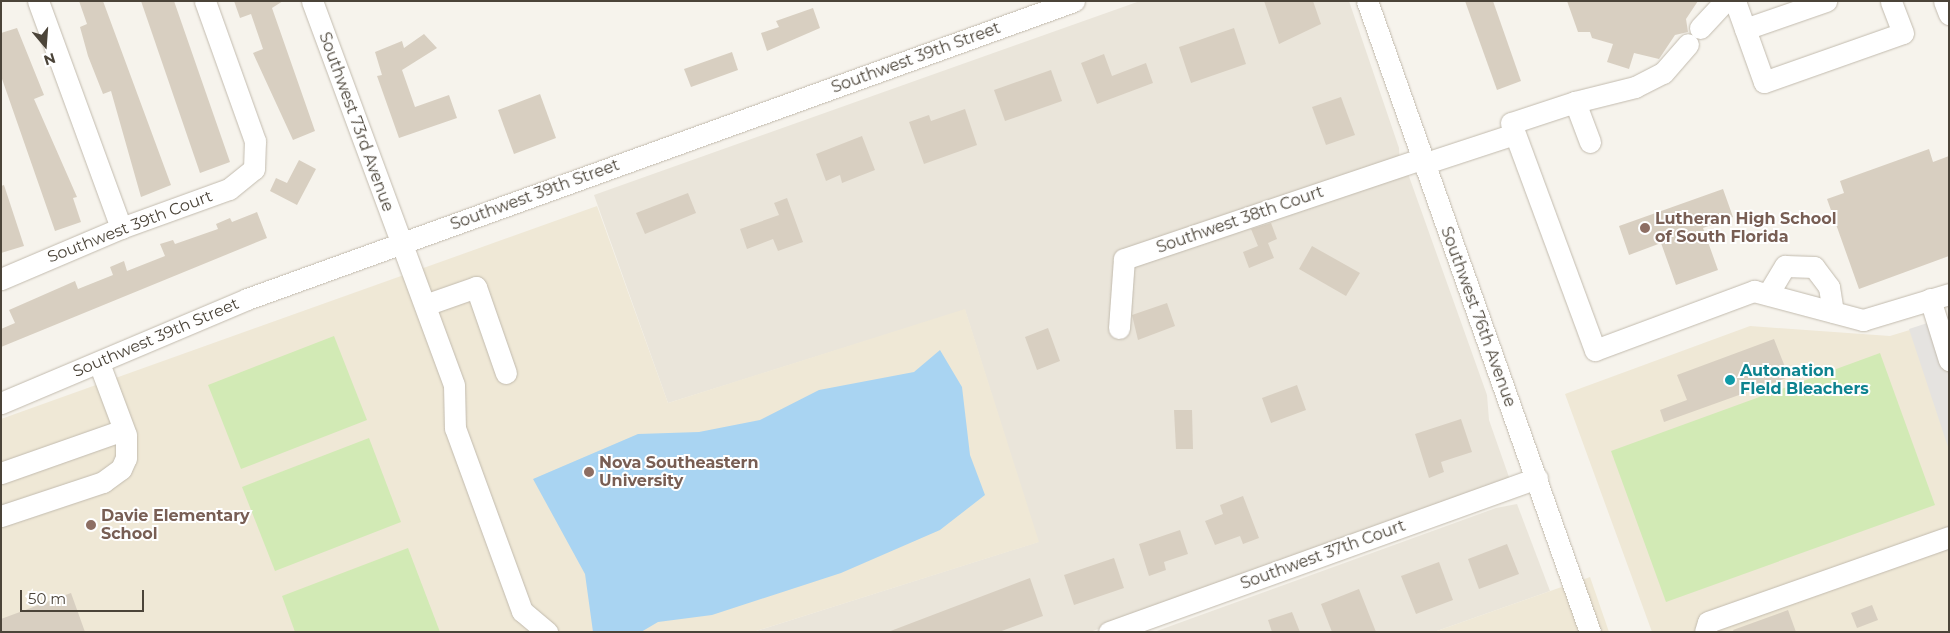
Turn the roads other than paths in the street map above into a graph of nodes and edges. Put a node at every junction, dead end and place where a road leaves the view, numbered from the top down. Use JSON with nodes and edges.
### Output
{"nodes":[{"id":1,"x":38,"y":1,"type":"edge"},
{"id":2,"x":205,"y":1,"type":"edge"},
{"id":3,"x":312,"y":1,"type":"edge"},
{"id":4,"x":1074,"y":1,"type":"edge"},
{"id":5,"x":1367,"y":1,"type":"edge"},
{"id":6,"x":1725,"y":1,"type":"edge"},
{"id":7,"x":1735,"y":1,"type":"edge"},
{"id":8,"x":1826,"y":1,"type":"edge"},
{"id":9,"x":1891,"y":1,"type":"edge"},
{"id":10,"x":1944,"y":1,"type":"edge"},
{"id":11,"x":1949,"y":14,"type":"edge"},
{"id":12,"x":1745,"y":29,"type":"junction"},
{"id":13,"x":1575,"y":102,"type":"junction"},
{"id":14,"x":1514,"y":134,"type":"junction"},
{"id":15,"x":1590,"y":142,"type":"dead end"},
{"id":16,"x":1422,"y":162,"type":"junction"},
{"id":17,"x":120,"y":228,"type":"junction"},
{"id":18,"x":401,"y":243,"type":"junction"},
{"id":19,"x":1,"y":279,"type":"edge"},
{"id":20,"x":1768,"y":294,"type":"junction"},
{"id":21,"x":1939,"y":297,"type":"edge"},
{"id":22,"x":425,"y":305,"type":"junction"},
{"id":23,"x":1833,"y":312,"type":"junction"},
{"id":24,"x":1119,"y":328,"type":"dead end"},
{"id":25,"x":1949,"y":360,"type":"edge"},
{"id":26,"x":98,"y":363,"type":"junction"},
{"id":27,"x":506,"y":373,"type":"dead end"},
{"id":28,"x":1,"y":403,"type":"edge"},
{"id":29,"x":123,"y":430,"type":"junction"},
{"id":30,"x":1,"y":473,"type":"edge"},
{"id":31,"x":1537,"y":478,"type":"junction"},
{"id":32,"x":1,"y":516,"type":"edge"},
{"id":33,"x":1949,"y":537,"type":"edge"},
{"id":34,"x":1706,"y":627,"type":"edge"},
{"id":35,"x":547,"y":632,"type":"edge"},
{"id":36,"x":1109,"y":632,"type":"edge"},
{"id":37,"x":1590,"y":632,"type":"edge"}],
"edges":[{"from":1,"to":17,"type":"street"},
{"from":2,"to":17,"type":"street","name":"Southwest 39th Court"},
{"from":3,"to":18,"type":"street","name":"Southwest 73rd Avenue"},
{"from":4,"to":18,"type":"street","name":"Southwest 39th Street"},
{"from":5,"to":16,"type":"street","name":"Southwest 76th Avenue"},
{"from":6,"to":13,"type":"street"},
{"from":7,"to":12,"type":"street"},
{"from":8,"to":12,"type":"street"},
{"from":9,"to":12,"type":"street"},
{"from":10,"to":11,"type":"street"},
{"from":13,"to":14,"type":"street"},
{"from":13,"to":15,"type":"street"},
{"from":14,"to":16,"type":"street"},
{"from":14,"to":20,"type":"street"},
{"from":16,"to":24,"type":"street","name":"Southwest 38th Court"},
{"from":16,"to":31,"type":"street","name":"Southwest 76th Avenue"},
{"from":17,"to":19,"type":"street","name":"Southwest 39th Court"},
{"from":18,"to":22,"type":"street","name":"Southwest 73rd Avenue"},
{"from":18,"to":26,"type":"street","name":"Southwest 39th Street"},
{"from":20,"to":23,"type":"street"},
{"from":20,"to":23,"type":"street"},
{"from":21,"to":23,"type":"street"},
{"from":21,"to":25,"type":"street"},
{"from":22,"to":27,"type":"street"},
{"from":22,"to":35,"type":"street","name":"Southwest 73rd Avenue"},
{"from":26,"to":28,"type":"street","name":"Southwest 39th Street"},
{"from":26,"to":29,"type":"street"},
{"from":29,"to":30,"type":"street"},
{"from":29,"to":32,"type":"street"},
{"from":31,"to":36,"type":"street","name":"Southwest 37th Court"},
{"from":31,"to":37,"type":"street","name":"Southwest 76th Avenue"},
{"from":33,"to":34,"type":"street"}]}
